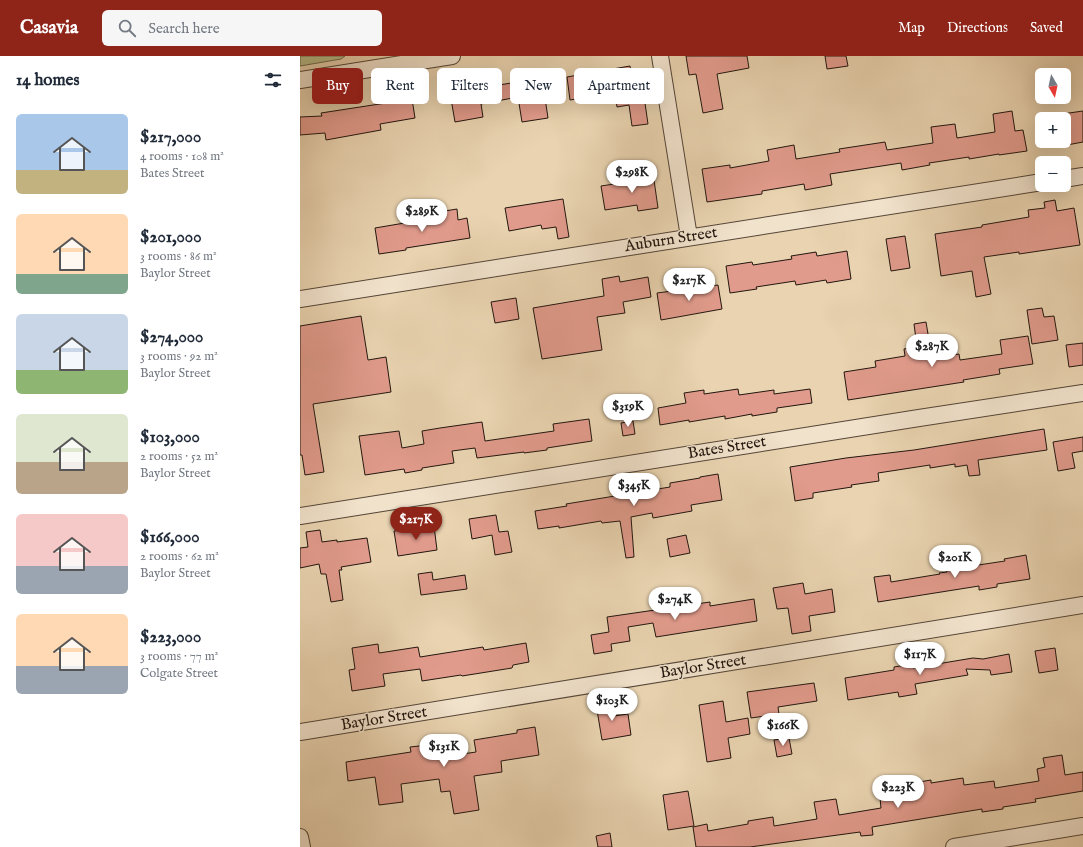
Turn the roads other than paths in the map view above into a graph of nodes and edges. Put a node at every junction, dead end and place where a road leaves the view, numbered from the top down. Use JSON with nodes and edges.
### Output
{"nodes":[{"id":1,"x":452,"y":56,"type":"edge"},
{"id":2,"x":660,"y":56,"type":"edge"},
{"id":3,"x":300,"y":80,"type":"edge"},
{"id":4,"x":1083,"y":176,"type":"edge"},
{"id":5,"x":1071,"y":178,"type":"edge"},
{"id":6,"x":1035,"y":183,"type":"edge"},
{"id":7,"x":689,"y":237,"type":"junction"},
{"id":8,"x":300,"y":299,"type":"edge"},
{"id":9,"x":1083,"y":393,"type":"edge"},
{"id":10,"x":300,"y":516,"type":"edge"},
{"id":11,"x":1083,"y":605,"type":"edge"},
{"id":12,"x":300,"y":732,"type":"edge"},
{"id":13,"x":1083,"y":826,"type":"edge"},
{"id":14,"x":300,"y":837,"type":"edge"},
{"id":15,"x":302,"y":847,"type":"edge"},
{"id":16,"x":954,"y":847,"type":"edge"}],
"edges":[{"from":1,"to":3,"type":"street"},
{"from":2,"to":7,"type":"street"},
{"from":4,"to":5,"type":"street"},
{"from":6,"to":7,"type":"street","name":"Auburn Street"},
{"from":7,"to":8,"type":"street","name":"Auburn Street"},
{"from":9,"to":10,"type":"street","name":"Bates Street"},
{"from":11,"to":12,"type":"street","name":"Baylor Street"},
{"from":13,"to":16,"type":"street"},
{"from":14,"to":15,"type":"street"}]}
